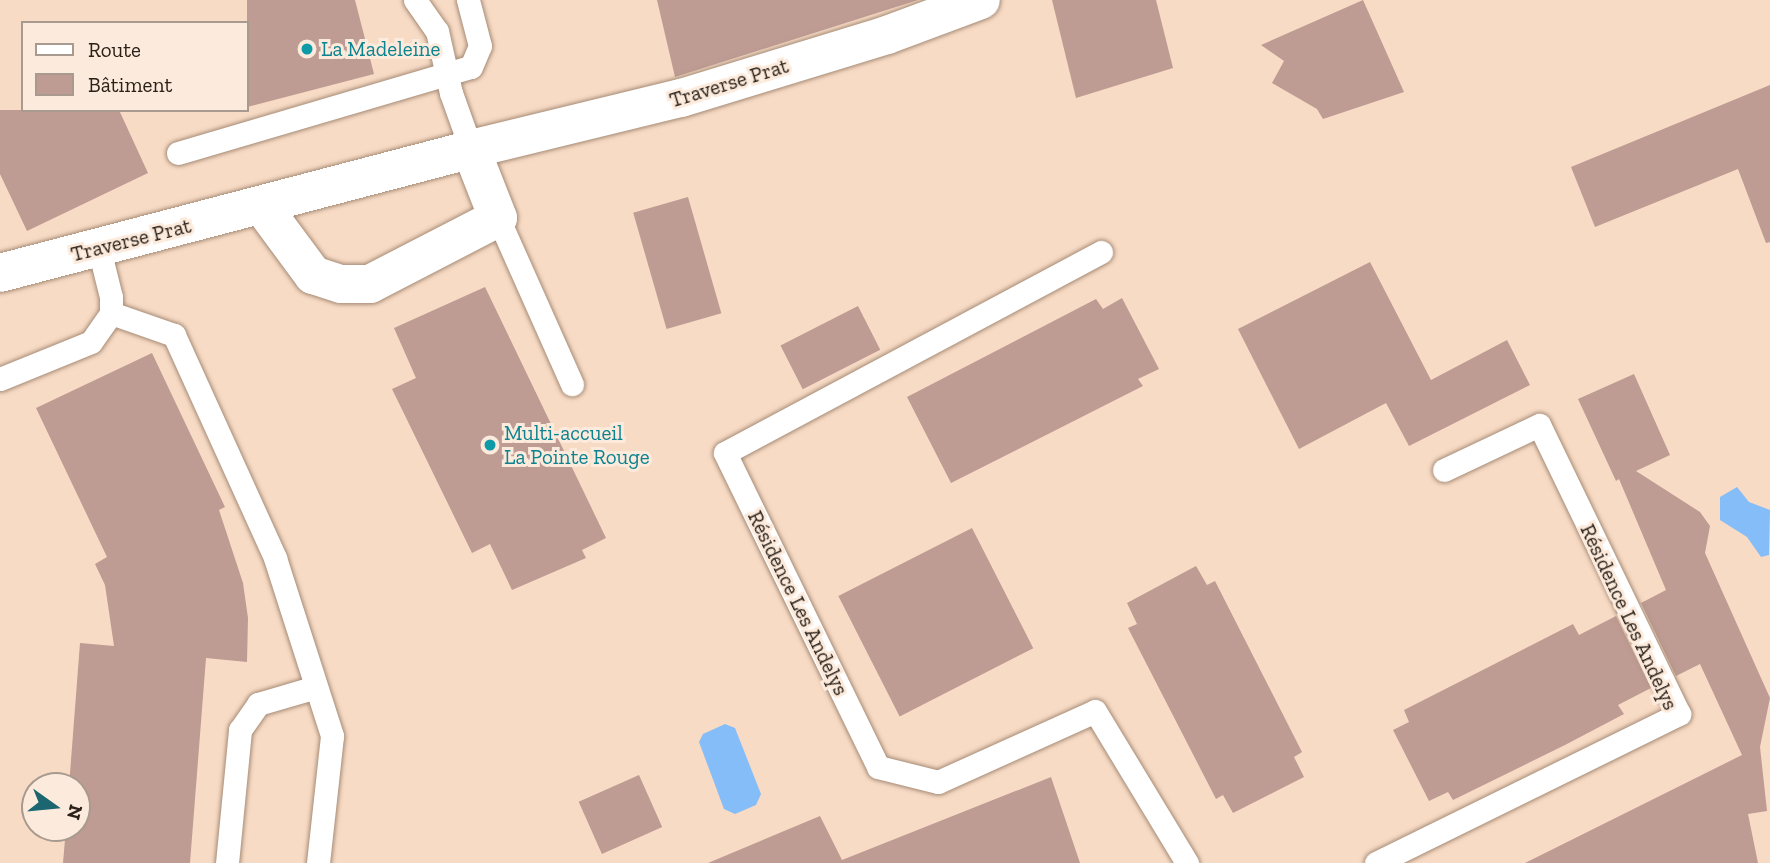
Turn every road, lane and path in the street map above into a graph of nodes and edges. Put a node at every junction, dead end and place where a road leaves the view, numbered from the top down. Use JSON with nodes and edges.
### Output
{"nodes":[{"id":1,"x":415,"y":0,"type":"edge"},
{"id":2,"x":468,"y":0,"type":"edge"},
{"id":3,"x":981,"y":0,"type":"edge"},
{"id":4,"x":447,"y":74,"type":"junction"},
{"id":5,"x":471,"y":149,"type":"junction"},
{"id":6,"x":178,"y":153,"type":"dead end"},
{"id":7,"x":262,"y":206,"type":"junction"},
{"id":8,"x":498,"y":218,"type":"junction"},
{"id":9,"x":99,"y":249,"type":"junction"},
{"id":10,"x":1101,"y":252,"type":"dead end"},
{"id":11,"x":0,"y":273,"type":"edge"},
{"id":12,"x":111,"y":313,"type":"junction"},
{"id":13,"x":0,"y":379,"type":"edge"},
{"id":14,"x":572,"y":384,"type":"dead end"},
{"id":15,"x":1444,"y":470,"type":"dead end"},
{"id":16,"x":316,"y":687,"type":"junction"},
{"id":17,"x":227,"y":863,"type":"edge"},
{"id":18,"x":318,"y":863,"type":"edge"},
{"id":19,"x":1187,"y":863,"type":"edge"},
{"id":20,"x":1376,"y":863,"type":"edge"}],
"edges":[{"from":1,"to":4,"type":"lane"},
{"from":2,"to":4,"type":"lane"},
{"from":3,"to":5,"type":"street","name":"Traverse Prat"},
{"from":4,"to":5,"type":"lane"},
{"from":4,"to":6,"type":"lane"},
{"from":5,"to":7,"type":"street","name":"Traverse Prat"},
{"from":5,"to":8,"type":"street"},
{"from":7,"to":8,"type":"street"},
{"from":7,"to":9,"type":"street","name":"Traverse Prat"},
{"from":8,"to":14,"type":"lane"},
{"from":9,"to":11,"type":"street","name":"Traverse Prat"},
{"from":9,"to":12,"type":"lane"},
{"from":10,"to":19,"type":"lane","name":"Résidence Les Andelys"},
{"from":12,"to":13,"type":"lane"},
{"from":12,"to":16,"type":"lane"},
{"from":15,"to":20,"type":"lane","name":"Résidence Les Andelys"},
{"from":16,"to":17,"type":"lane"},
{"from":16,"to":18,"type":"lane"}]}
